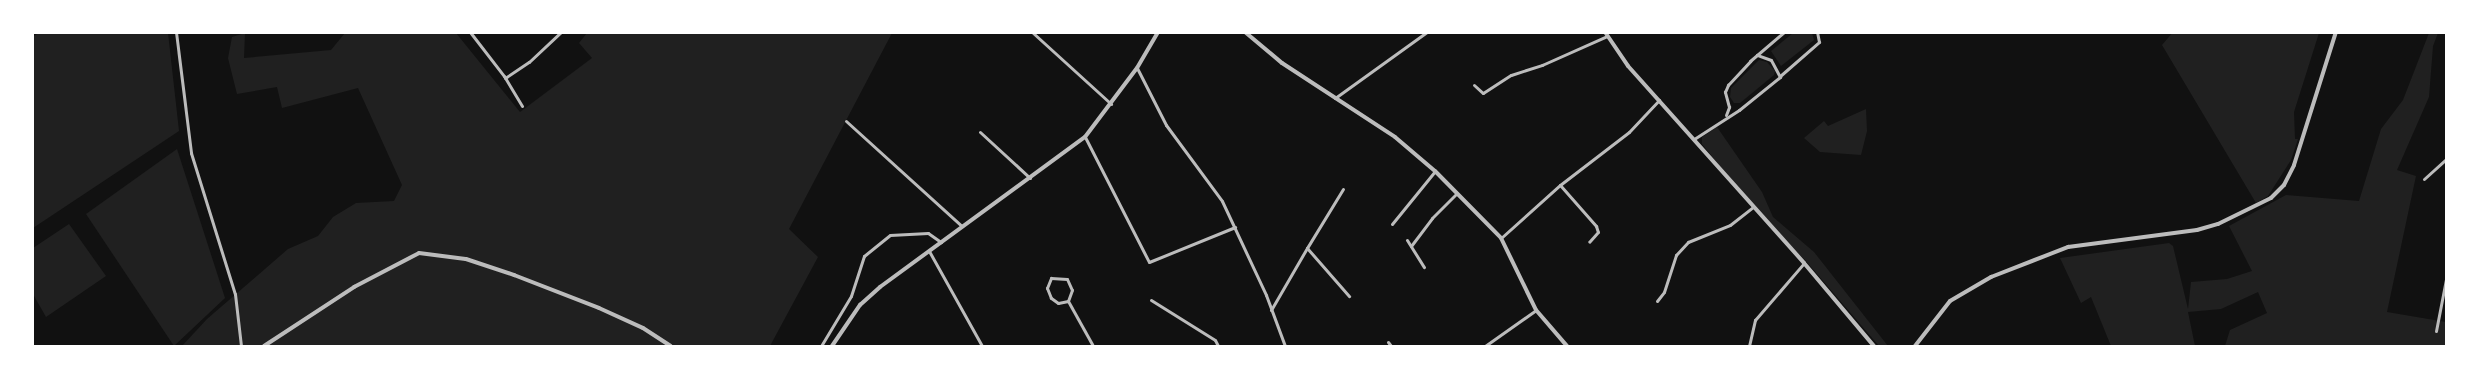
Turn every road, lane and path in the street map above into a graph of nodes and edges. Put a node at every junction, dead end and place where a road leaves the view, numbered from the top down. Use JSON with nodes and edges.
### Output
{"nodes":[{"id":1,"x":176,"y":32,"type":"edge"},
{"id":2,"x":470,"y":32,"type":"edge"},
{"id":3,"x":561,"y":32,"type":"edge"},
{"id":4,"x":1032,"y":32,"type":"edge"},
{"id":5,"x":1158,"y":32,"type":"edge"},
{"id":6,"x":1245,"y":32,"type":"edge"},
{"id":7,"x":1427,"y":32,"type":"edge"},
{"id":8,"x":1784,"y":32,"type":"edge"},
{"id":9,"x":1817,"y":32,"type":"edge"},
{"id":10,"x":2336,"y":32,"type":"edge"},
{"id":11,"x":1606,"y":34,"type":"edge"},
{"id":12,"x":1757,"y":55,"type":"junction"},
{"id":13,"x":1137,"y":68,"type":"junction"},
{"id":14,"x":1780,"y":77,"type":"junction"},
{"id":15,"x":505,"y":78,"type":"junction"},
{"id":16,"x":1474,"y":85,"type":"dead end"},
{"id":17,"x":1334,"y":98,"type":"junction"},
{"id":18,"x":1659,"y":100,"type":"junction"},
{"id":19,"x":1111,"y":104,"type":"junction"},
{"id":20,"x":522,"y":106,"type":"dead end"},
{"id":21,"x":1726,"y":116,"type":"junction"},
{"id":22,"x":846,"y":121,"type":"dead end"},
{"id":23,"x":980,"y":132,"type":"dead end"},
{"id":24,"x":1084,"y":137,"type":"junction"},
{"id":25,"x":1694,"y":139,"type":"junction"},
{"id":26,"x":2446,"y":159,"type":"edge"},
{"id":27,"x":1435,"y":171,"type":"junction"},
{"id":28,"x":1030,"y":178,"type":"junction"},
{"id":29,"x":2424,"y":179,"type":"dead end"},
{"id":30,"x":1560,"y":185,"type":"junction"},
{"id":31,"x":1343,"y":190,"type":"dead end"},
{"id":32,"x":1457,"y":193,"type":"junction"},
{"id":33,"x":1753,"y":207,"type":"junction"},
{"id":34,"x":1392,"y":224,"type":"dead end"},
{"id":35,"x":962,"y":226,"type":"junction"},
{"id":36,"x":1235,"y":227,"type":"junction"},
{"id":37,"x":1501,"y":238,"type":"junction"},
{"id":38,"x":1407,"y":240,"type":"dead end"},
{"id":39,"x":941,"y":242,"type":"junction"},
{"id":40,"x":1589,"y":242,"type":"dead end"},
{"id":41,"x":1411,"y":246,"type":"junction"},
{"id":42,"x":1307,"y":248,"type":"junction"},
{"id":43,"x":929,"y":251,"type":"junction"},
{"id":44,"x":1804,"y":263,"type":"junction"},
{"id":45,"x":1424,"y":267,"type":"dead end"},
{"id":46,"x":2446,"y":279,"type":"edge"},
{"id":47,"x":1349,"y":296,"type":"dead end"},
{"id":48,"x":1151,"y":300,"type":"dead end"},
{"id":49,"x":1068,"y":301,"type":"junction"},
{"id":50,"x":1657,"y":301,"type":"dead end"},
{"id":51,"x":1271,"y":310,"type":"junction"},
{"id":52,"x":1536,"y":310,"type":"junction"},
{"id":53,"x":2436,"y":331,"type":"dead end"},
{"id":54,"x":1388,"y":342,"type":"dead end"},
{"id":55,"x":241,"y":346,"type":"edge"},
{"id":56,"x":264,"y":346,"type":"edge"},
{"id":57,"x":671,"y":346,"type":"edge"},
{"id":58,"x":821,"y":346,"type":"edge"},
{"id":59,"x":832,"y":346,"type":"edge"},
{"id":60,"x":982,"y":346,"type":"edge"},
{"id":61,"x":1093,"y":346,"type":"edge"},
{"id":62,"x":1218,"y":346,"type":"edge"},
{"id":63,"x":1285,"y":346,"type":"edge"},
{"id":64,"x":1391,"y":346,"type":"edge"},
{"id":65,"x":1486,"y":346,"type":"edge"},
{"id":66,"x":1567,"y":346,"type":"edge"},
{"id":67,"x":1749,"y":346,"type":"edge"},
{"id":68,"x":1874,"y":346,"type":"edge"},
{"id":69,"x":1915,"y":346,"type":"edge"}],
"edges":[{"from":1,"to":55,"type":"street"},
{"from":2,"to":15,"type":"street"},
{"from":3,"to":15,"type":"street"},
{"from":4,"to":19,"type":"street"},
{"from":5,"to":13,"type":"street"},
{"from":6,"to":17,"type":"street"},
{"from":7,"to":17,"type":"street"},
{"from":8,"to":12,"type":"street"},
{"from":9,"to":14,"type":"street"},
{"from":10,"to":69,"type":"street"},
{"from":11,"to":16,"type":"street"},
{"from":11,"to":18,"type":"street"},
{"from":12,"to":14,"type":"street"},
{"from":12,"to":21,"type":"street"},
{"from":13,"to":19,"type":"street"},
{"from":13,"to":36,"type":"street"},
{"from":14,"to":21,"type":"street"},
{"from":15,"to":20,"type":"street"},
{"from":17,"to":27,"type":"street"},
{"from":18,"to":25,"type":"street"},
{"from":18,"to":30,"type":"street"},
{"from":19,"to":24,"type":"street"},
{"from":21,"to":25,"type":"street"},
{"from":22,"to":35,"type":"street"},
{"from":23,"to":28,"type":"street"},
{"from":24,"to":28,"type":"street"},
{"from":24,"to":36,"type":"street"},
{"from":25,"to":33,"type":"street"},
{"from":26,"to":29,"type":"street"},
{"from":27,"to":32,"type":"street"},
{"from":27,"to":34,"type":"street"},
{"from":28,"to":35,"type":"street"},
{"from":30,"to":37,"type":"street"},
{"from":30,"to":40,"type":"street"},
{"from":31,"to":42,"type":"street"},
{"from":32,"to":37,"type":"street"},
{"from":32,"to":41,"type":"street"},
{"from":33,"to":44,"type":"street"},
{"from":33,"to":50,"type":"street"},
{"from":35,"to":39,"type":"street"},
{"from":36,"to":51,"type":"street"},
{"from":37,"to":52,"type":"street"},
{"from":38,"to":41,"type":"street"},
{"from":39,"to":43,"type":"street"},
{"from":39,"to":58,"type":"street"},
{"from":41,"to":45,"type":"street"},
{"from":42,"to":47,"type":"street"},
{"from":42,"to":51,"type":"street"},
{"from":43,"to":59,"type":"street"},
{"from":43,"to":60,"type":"street"},
{"from":44,"to":67,"type":"street"},
{"from":44,"to":68,"type":"street"},
{"from":46,"to":53,"type":"street"},
{"from":48,"to":62,"type":"street"},
{"from":49,"to":49,"type":"street"},
{"from":49,"to":61,"type":"street"},
{"from":51,"to":63,"type":"street"},
{"from":52,"to":65,"type":"street"},
{"from":52,"to":66,"type":"street"},
{"from":54,"to":64,"type":"street"},
{"from":56,"to":57,"type":"street"}]}
